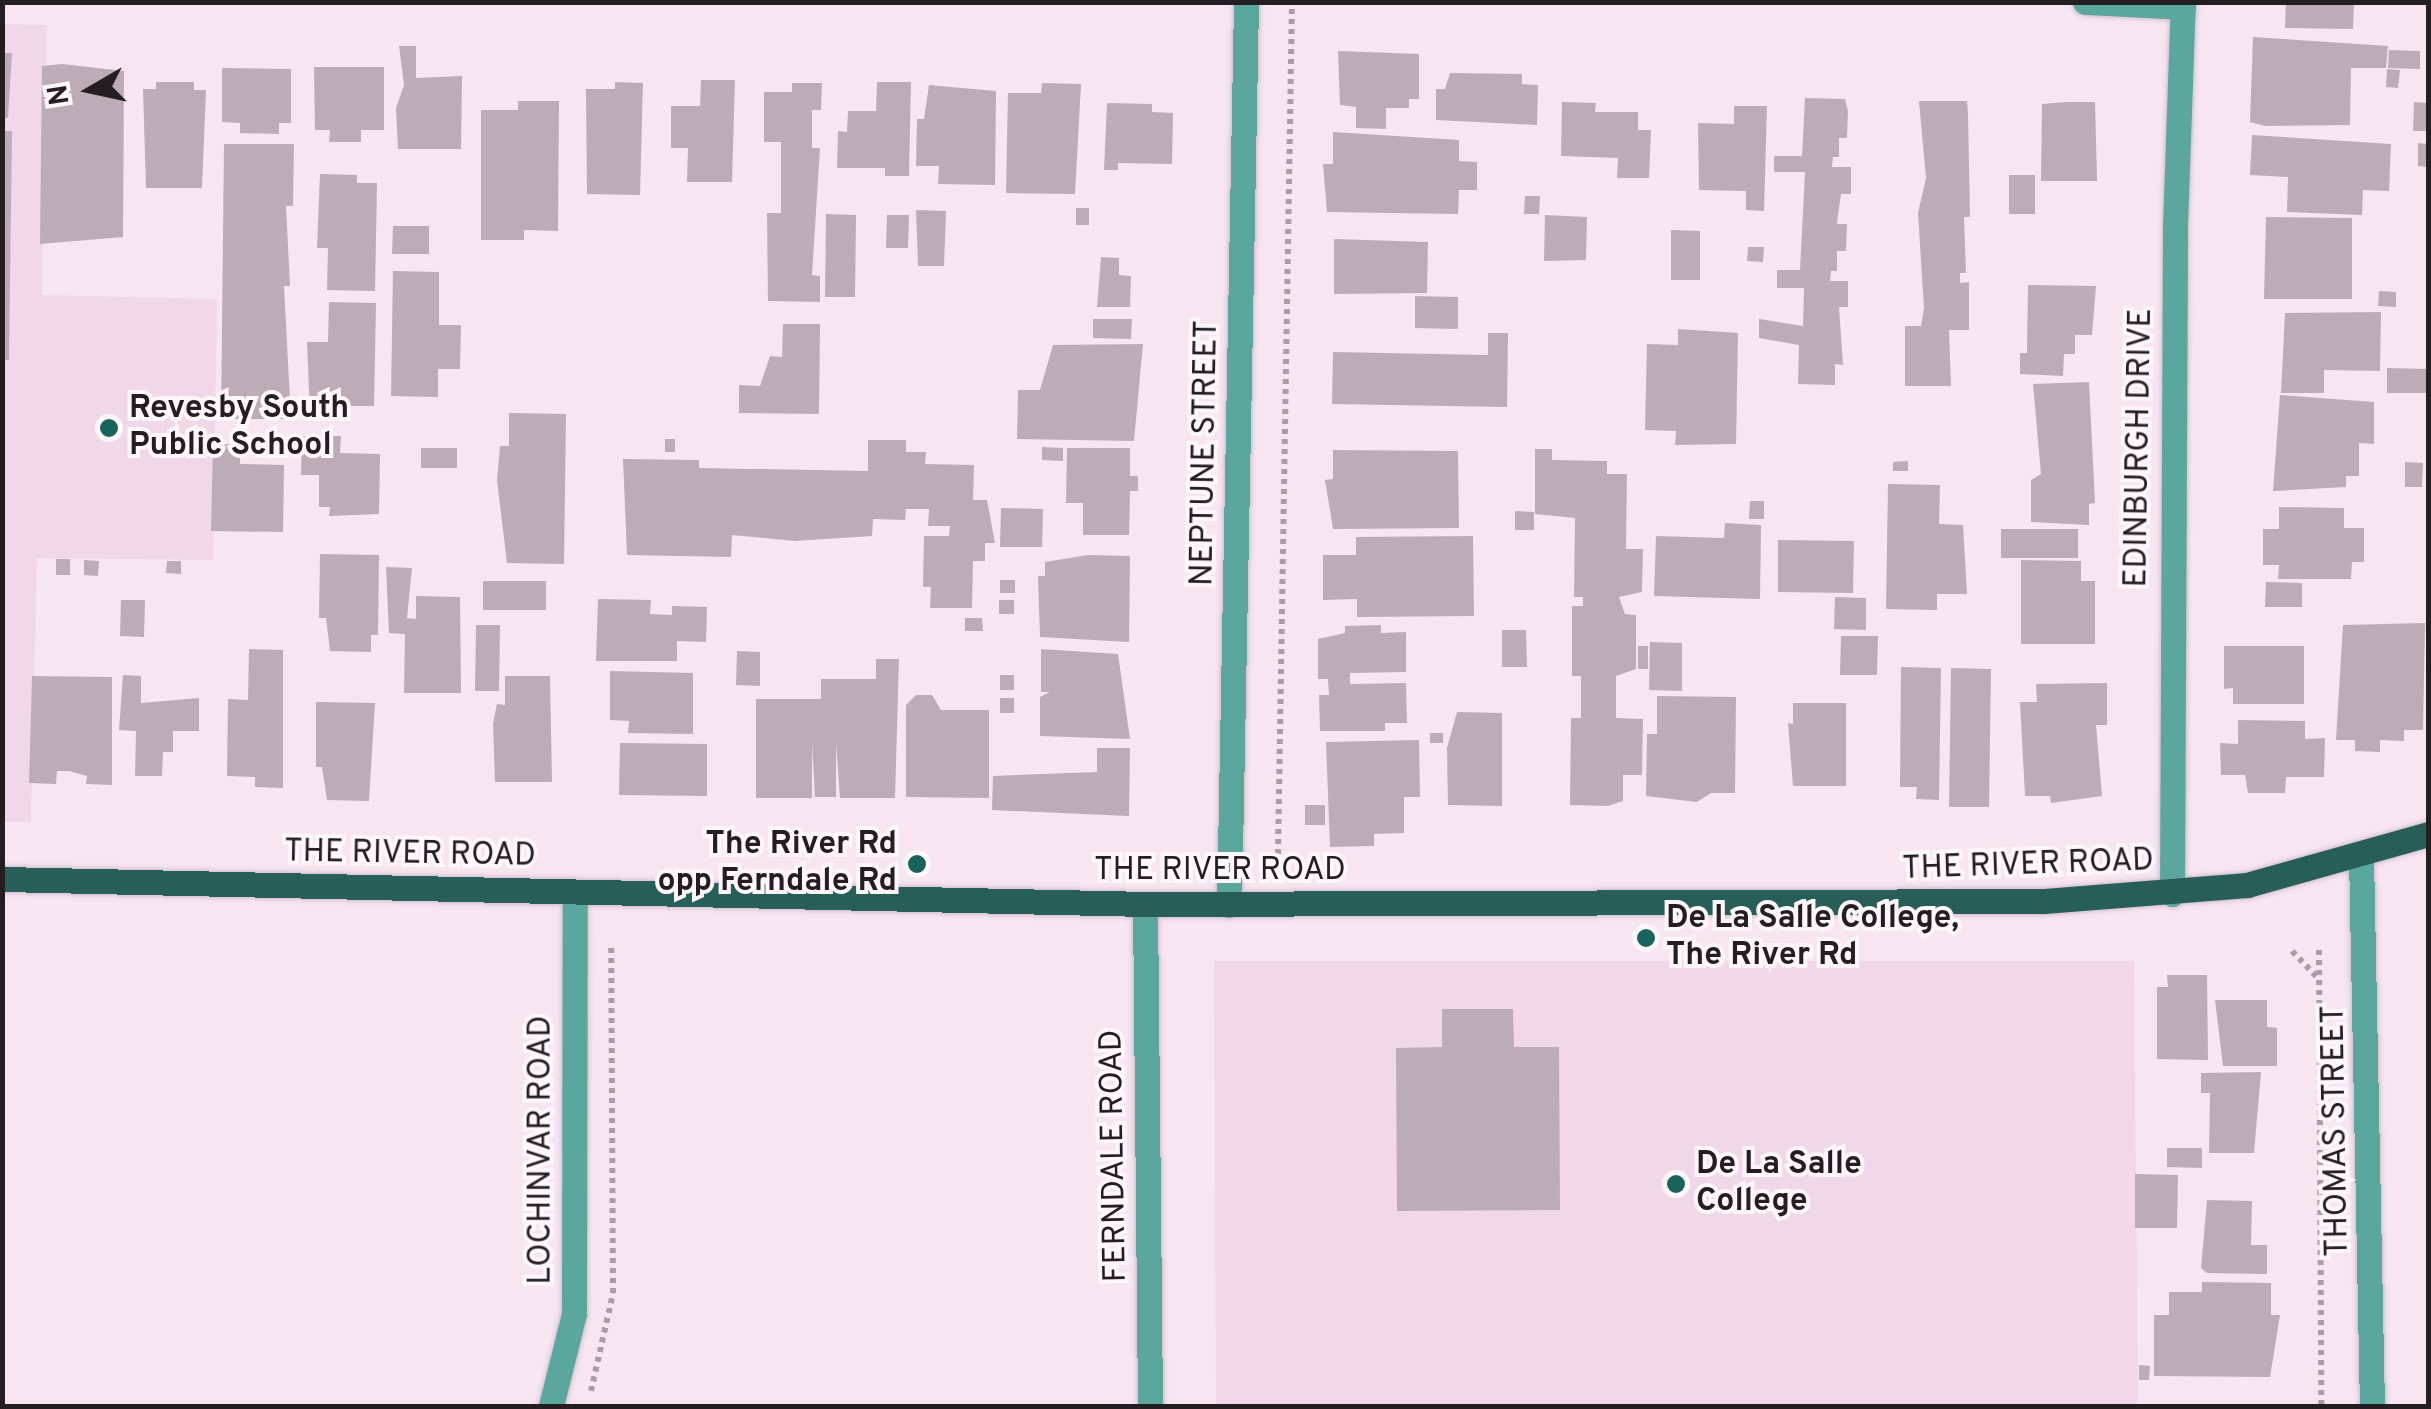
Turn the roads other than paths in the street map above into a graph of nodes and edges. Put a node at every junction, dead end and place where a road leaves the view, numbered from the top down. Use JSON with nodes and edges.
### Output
{"nodes":[{"id":1,"x":1246,"y":2,"type":"edge"},
{"id":2,"x":2085,"y":2,"type":"edge"},
{"id":3,"x":2183,"y":5,"type":"edge"},
{"id":4,"x":2428,"y":834,"type":"edge"},
{"id":5,"x":2361,"y":855,"type":"junction"},
{"id":6,"x":2,"y":879,"type":"edge"},
{"id":7,"x":576,"y":892,"type":"junction"},
{"id":8,"x":2172,"y":894,"type":"junction"},
{"id":9,"x":1146,"y":904,"type":"junction"},
{"id":10,"x":1230,"y":905,"type":"junction"},
{"id":11,"x":551,"y":1406,"type":"edge"},
{"id":12,"x":1150,"y":1406,"type":"edge"},
{"id":13,"x":2372,"y":1406,"type":"edge"}],
"edges":[{"from":1,"to":10,"type":"street","name":"NEPTUNE STREET"},
{"from":2,"to":3,"type":"street"},
{"from":3,"to":8,"type":"street","name":"EDINBURGH DRIVE"},
{"from":4,"to":5,"type":"main road","name":"THE RIVER ROAD"},
{"from":5,"to":8,"type":"main road","name":"THE RIVER ROAD"},
{"from":5,"to":13,"type":"street","name":"THOMAS STREET"},
{"from":6,"to":7,"type":"main road","name":"THE RIVER ROAD"},
{"from":7,"to":9,"type":"main road","name":"THE RIVER ROAD"},
{"from":7,"to":11,"type":"street","name":"LOCHINVAR ROAD"},
{"from":8,"to":10,"type":"main road","name":"THE RIVER ROAD"},
{"from":9,"to":10,"type":"main road","name":"THE RIVER ROAD"},
{"from":9,"to":12,"type":"street","name":"FERNDALE ROAD"}]}
